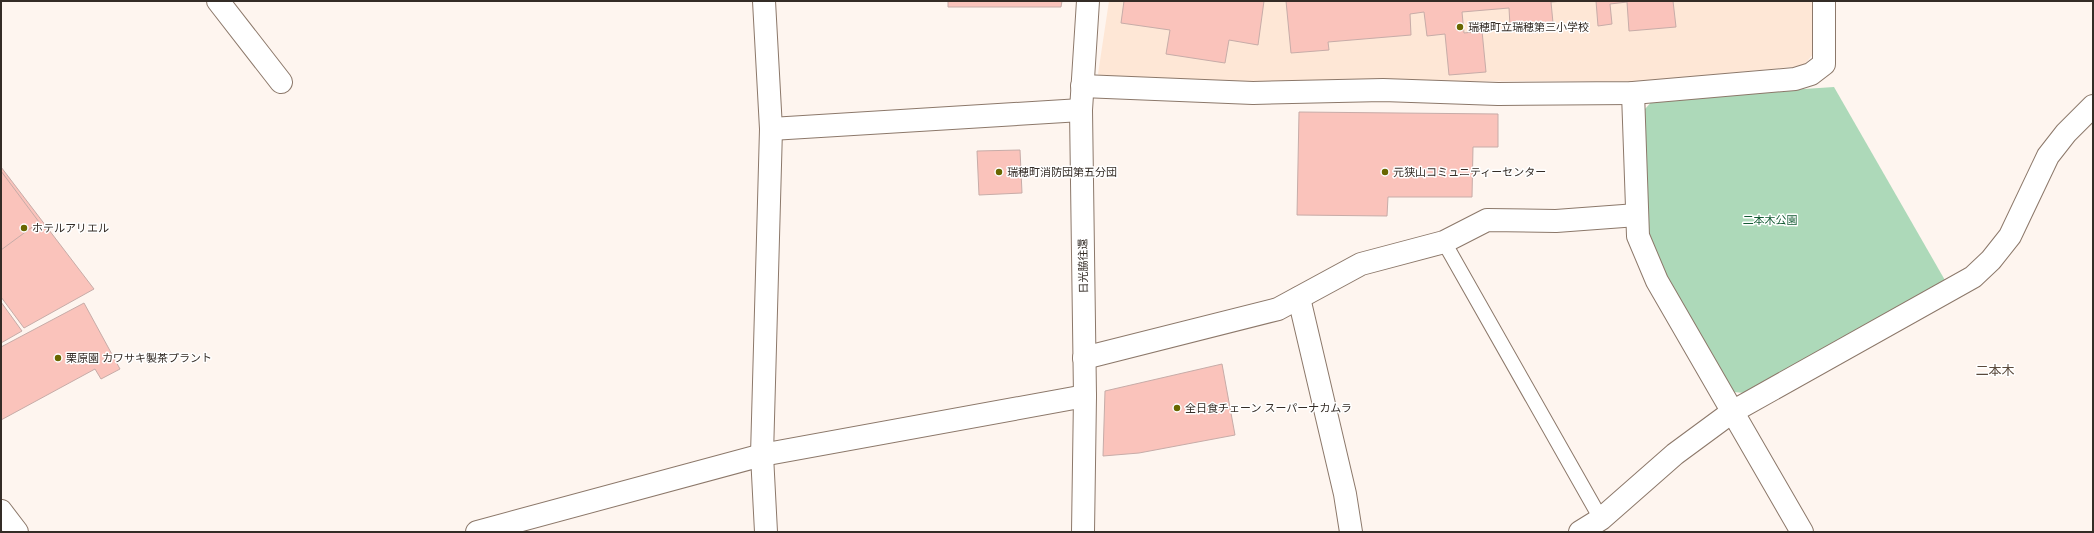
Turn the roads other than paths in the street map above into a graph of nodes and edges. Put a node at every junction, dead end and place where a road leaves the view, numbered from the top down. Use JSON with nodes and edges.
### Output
{"nodes":[{"id":1,"x":218,"y":1,"type":"edge"},
{"id":2,"x":764,"y":1,"type":"edge"},
{"id":3,"x":1088,"y":1,"type":"edge"},
{"id":4,"x":1824,"y":1,"type":"edge"},
{"id":5,"x":280,"y":82,"type":"dead end"},
{"id":6,"x":1082,"y":86,"type":"junction"},
{"id":7,"x":1633,"y":93,"type":"junction"},
{"id":8,"x":2093,"y":106,"type":"edge"},
{"id":9,"x":1081,"y":110,"type":"junction"},
{"id":10,"x":771,"y":129,"type":"junction"},
{"id":11,"x":1637,"y":215,"type":"junction"},
{"id":12,"x":1444,"y":242,"type":"junction"},
{"id":13,"x":1299,"y":298,"type":"junction"},
{"id":14,"x":1084,"y":358,"type":"junction"},
{"id":15,"x":1085,"y":396,"type":"junction"},
{"id":16,"x":1732,"y":412,"type":"junction"},
{"id":17,"x":762,"y":455,"type":"junction"},
{"id":18,"x":1,"y":511,"type":"edge"},
{"id":19,"x":1601,"y":519,"type":"junction"},
{"id":20,"x":17,"y":532,"type":"edge"},
{"id":21,"x":477,"y":532,"type":"edge"},
{"id":22,"x":766,"y":532,"type":"edge"},
{"id":23,"x":1083,"y":532,"type":"edge"},
{"id":24,"x":1351,"y":532,"type":"edge"},
{"id":25,"x":1580,"y":532,"type":"edge"},
{"id":26,"x":1802,"y":532,"type":"edge"}],
"edges":[{"from":1,"to":5,"type":"street"},
{"from":2,"to":10,"type":"street"},
{"from":3,"to":6,"type":"street","name":"日光脇往還"},
{"from":4,"to":7,"type":"street"},
{"from":6,"to":7,"type":"street"},
{"from":6,"to":9,"type":"street","name":"日光脇往還"},
{"from":7,"to":11,"type":"street"},
{"from":8,"to":16,"type":"street"},
{"from":9,"to":10,"type":"street"},
{"from":9,"to":14,"type":"street","name":"日光脇往還"},
{"from":10,"to":17,"type":"street"},
{"from":11,"to":12,"type":"street"},
{"from":11,"to":16,"type":"street"},
{"from":12,"to":13,"type":"street"},
{"from":12,"to":19,"type":"lane"},
{"from":13,"to":14,"type":"street"},
{"from":13,"to":24,"type":"street"},
{"from":14,"to":15,"type":"street","name":"日光脇往還"},
{"from":15,"to":17,"type":"street"},
{"from":15,"to":23,"type":"street","name":"日光脇往還"},
{"from":16,"to":19,"type":"street"},
{"from":16,"to":26,"type":"street"},
{"from":17,"to":21,"type":"street"},
{"from":17,"to":22,"type":"street"},
{"from":18,"to":20,"type":"street"},
{"from":19,"to":25,"type":"street"}]}
